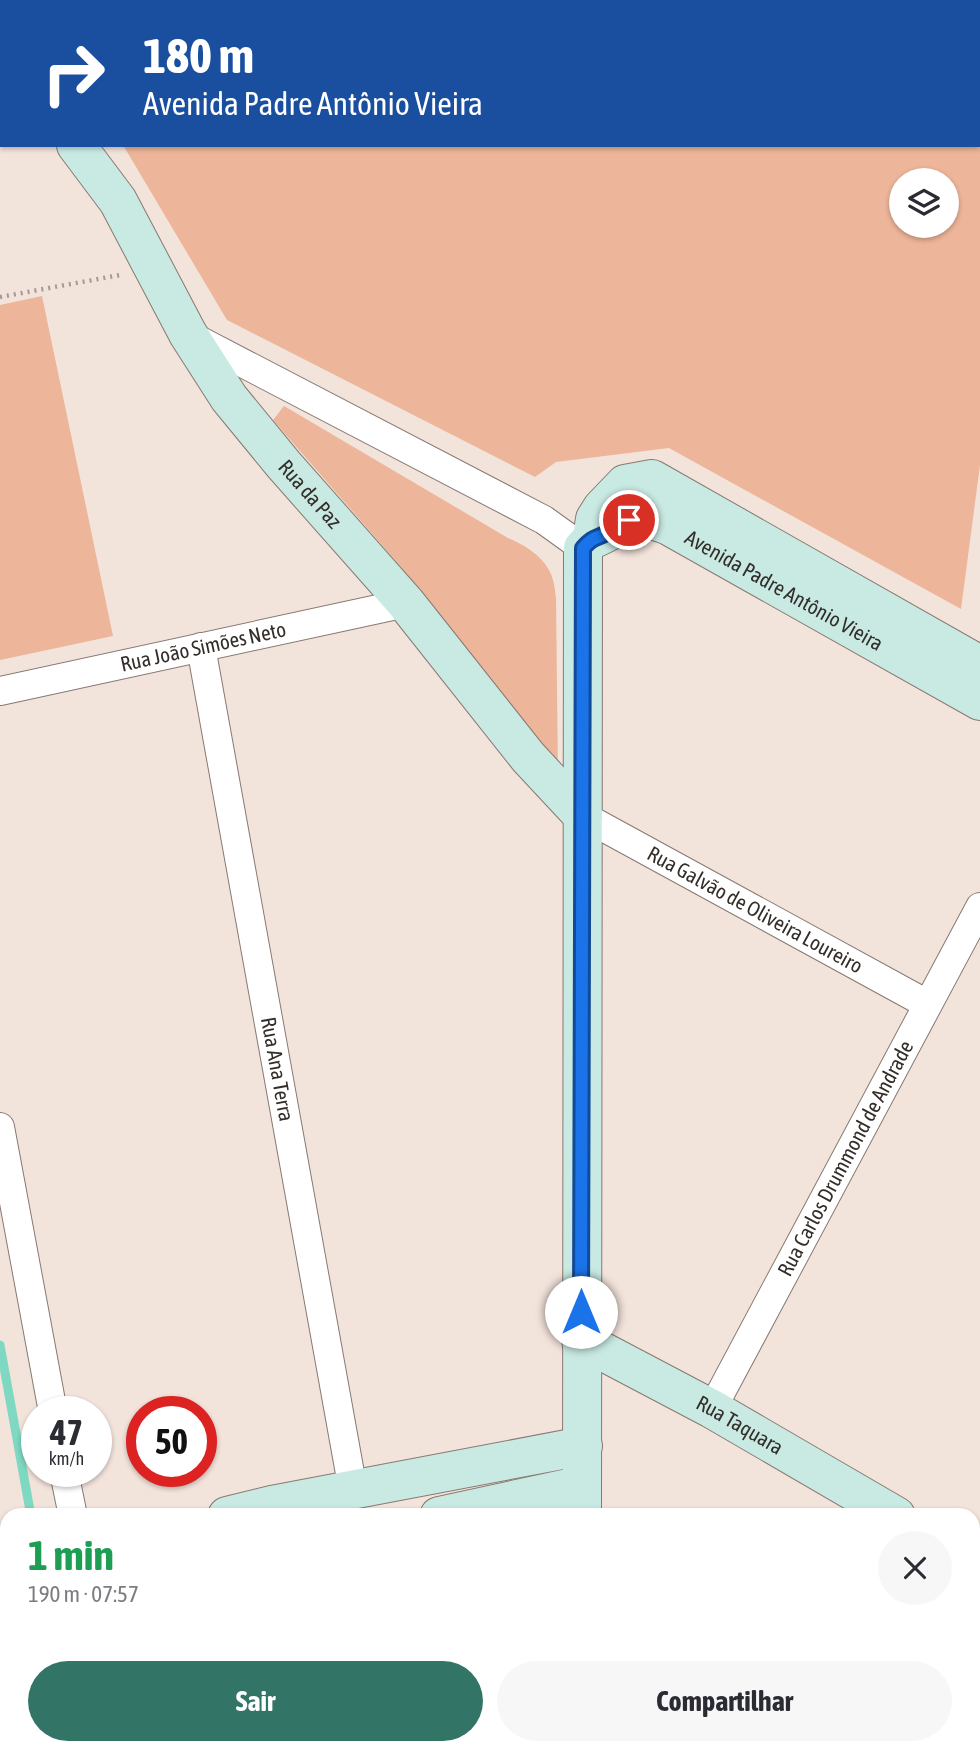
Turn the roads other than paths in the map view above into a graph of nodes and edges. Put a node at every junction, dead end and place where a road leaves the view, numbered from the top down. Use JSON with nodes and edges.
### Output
{"nodes":[{"id":1,"x":78,"y":147,"type":"edge"},
{"id":2,"x":188,"y":334,"type":"junction"},
{"id":3,"x":587,"y":543,"type":"junction"},
{"id":4,"x":406,"y":603,"type":"junction"},
{"id":5,"x":201,"y":647,"type":"junction"},
{"id":6,"x":980,"y":665,"type":"edge"},
{"id":7,"x":0,"y":691,"type":"edge"},
{"id":8,"x":980,"y":701,"type":"edge"},
{"id":9,"x":583,"y":816,"type":"junction"},
{"id":10,"x":980,"y":908,"type":"edge"},
{"id":11,"x":927,"y":1004,"type":"junction"},
{"id":12,"x":0,"y":1127,"type":"edge"},
{"id":13,"x":581,"y":1340,"type":"junction"},
{"id":14,"x":50,"y":1396,"type":"edge"},
{"id":15,"x":712,"y":1409,"type":"junction"},
{"id":16,"x":583,"y":1446,"type":"junction"},
{"id":17,"x":67,"y":1487,"type":"edge"},
{"id":18,"x":353,"y":1490,"type":"junction"},
{"id":19,"x":582,"y":1500,"type":"edge"},
{"id":20,"x":71,"y":1508,"type":"edge"},
{"id":21,"x":260,"y":1508,"type":"edge"},
{"id":22,"x":510,"y":1508,"type":"edge"},
{"id":23,"x":882,"y":1508,"type":"edge"}],
"edges":[{"from":1,"to":2,"type":"main road","name":"Rua da Paz"},
{"from":2,"to":3,"type":"street"},
{"from":2,"to":4,"type":"main road","name":"Rua da Paz"},
{"from":3,"to":6,"type":"main road","name":"Avenida Padre Antônio Vieira"},
{"from":3,"to":8,"type":"main road","name":"Avenida Padre Antônio Vieira"},
{"from":3,"to":9,"type":"main road"},
{"from":4,"to":5,"type":"street","name":"Rua João Simões Neto"},
{"from":4,"to":9,"type":"main road","name":"Rua da Paz"},
{"from":5,"to":7,"type":"street","name":"Rua João Simões Neto"},
{"from":5,"to":18,"type":"street","name":"Rua Ana Terra"},
{"from":9,"to":11,"type":"street","name":"Rua Galvão de Oliveira Loureiro"},
{"from":9,"to":13,"type":"main road"},
{"from":10,"to":11,"type":"street","name":"Rua Carlos Drummond de Andrade"},
{"from":11,"to":15,"type":"street","name":"Rua Carlos Drummond de Andrade"},
{"from":12,"to":14,"type":"street"},
{"from":13,"to":15,"type":"main road","name":"Rua Taquara"},
{"from":13,"to":16,"type":"main road"},
{"from":15,"to":23,"type":"main road","name":"Rua Taquara"},
{"from":16,"to":18,"type":"main road"},
{"from":16,"to":19,"type":"main road"},
{"from":17,"to":20,"type":"street"},
{"from":18,"to":21,"type":"main road"},
{"from":19,"to":22,"type":"main road"}]}
